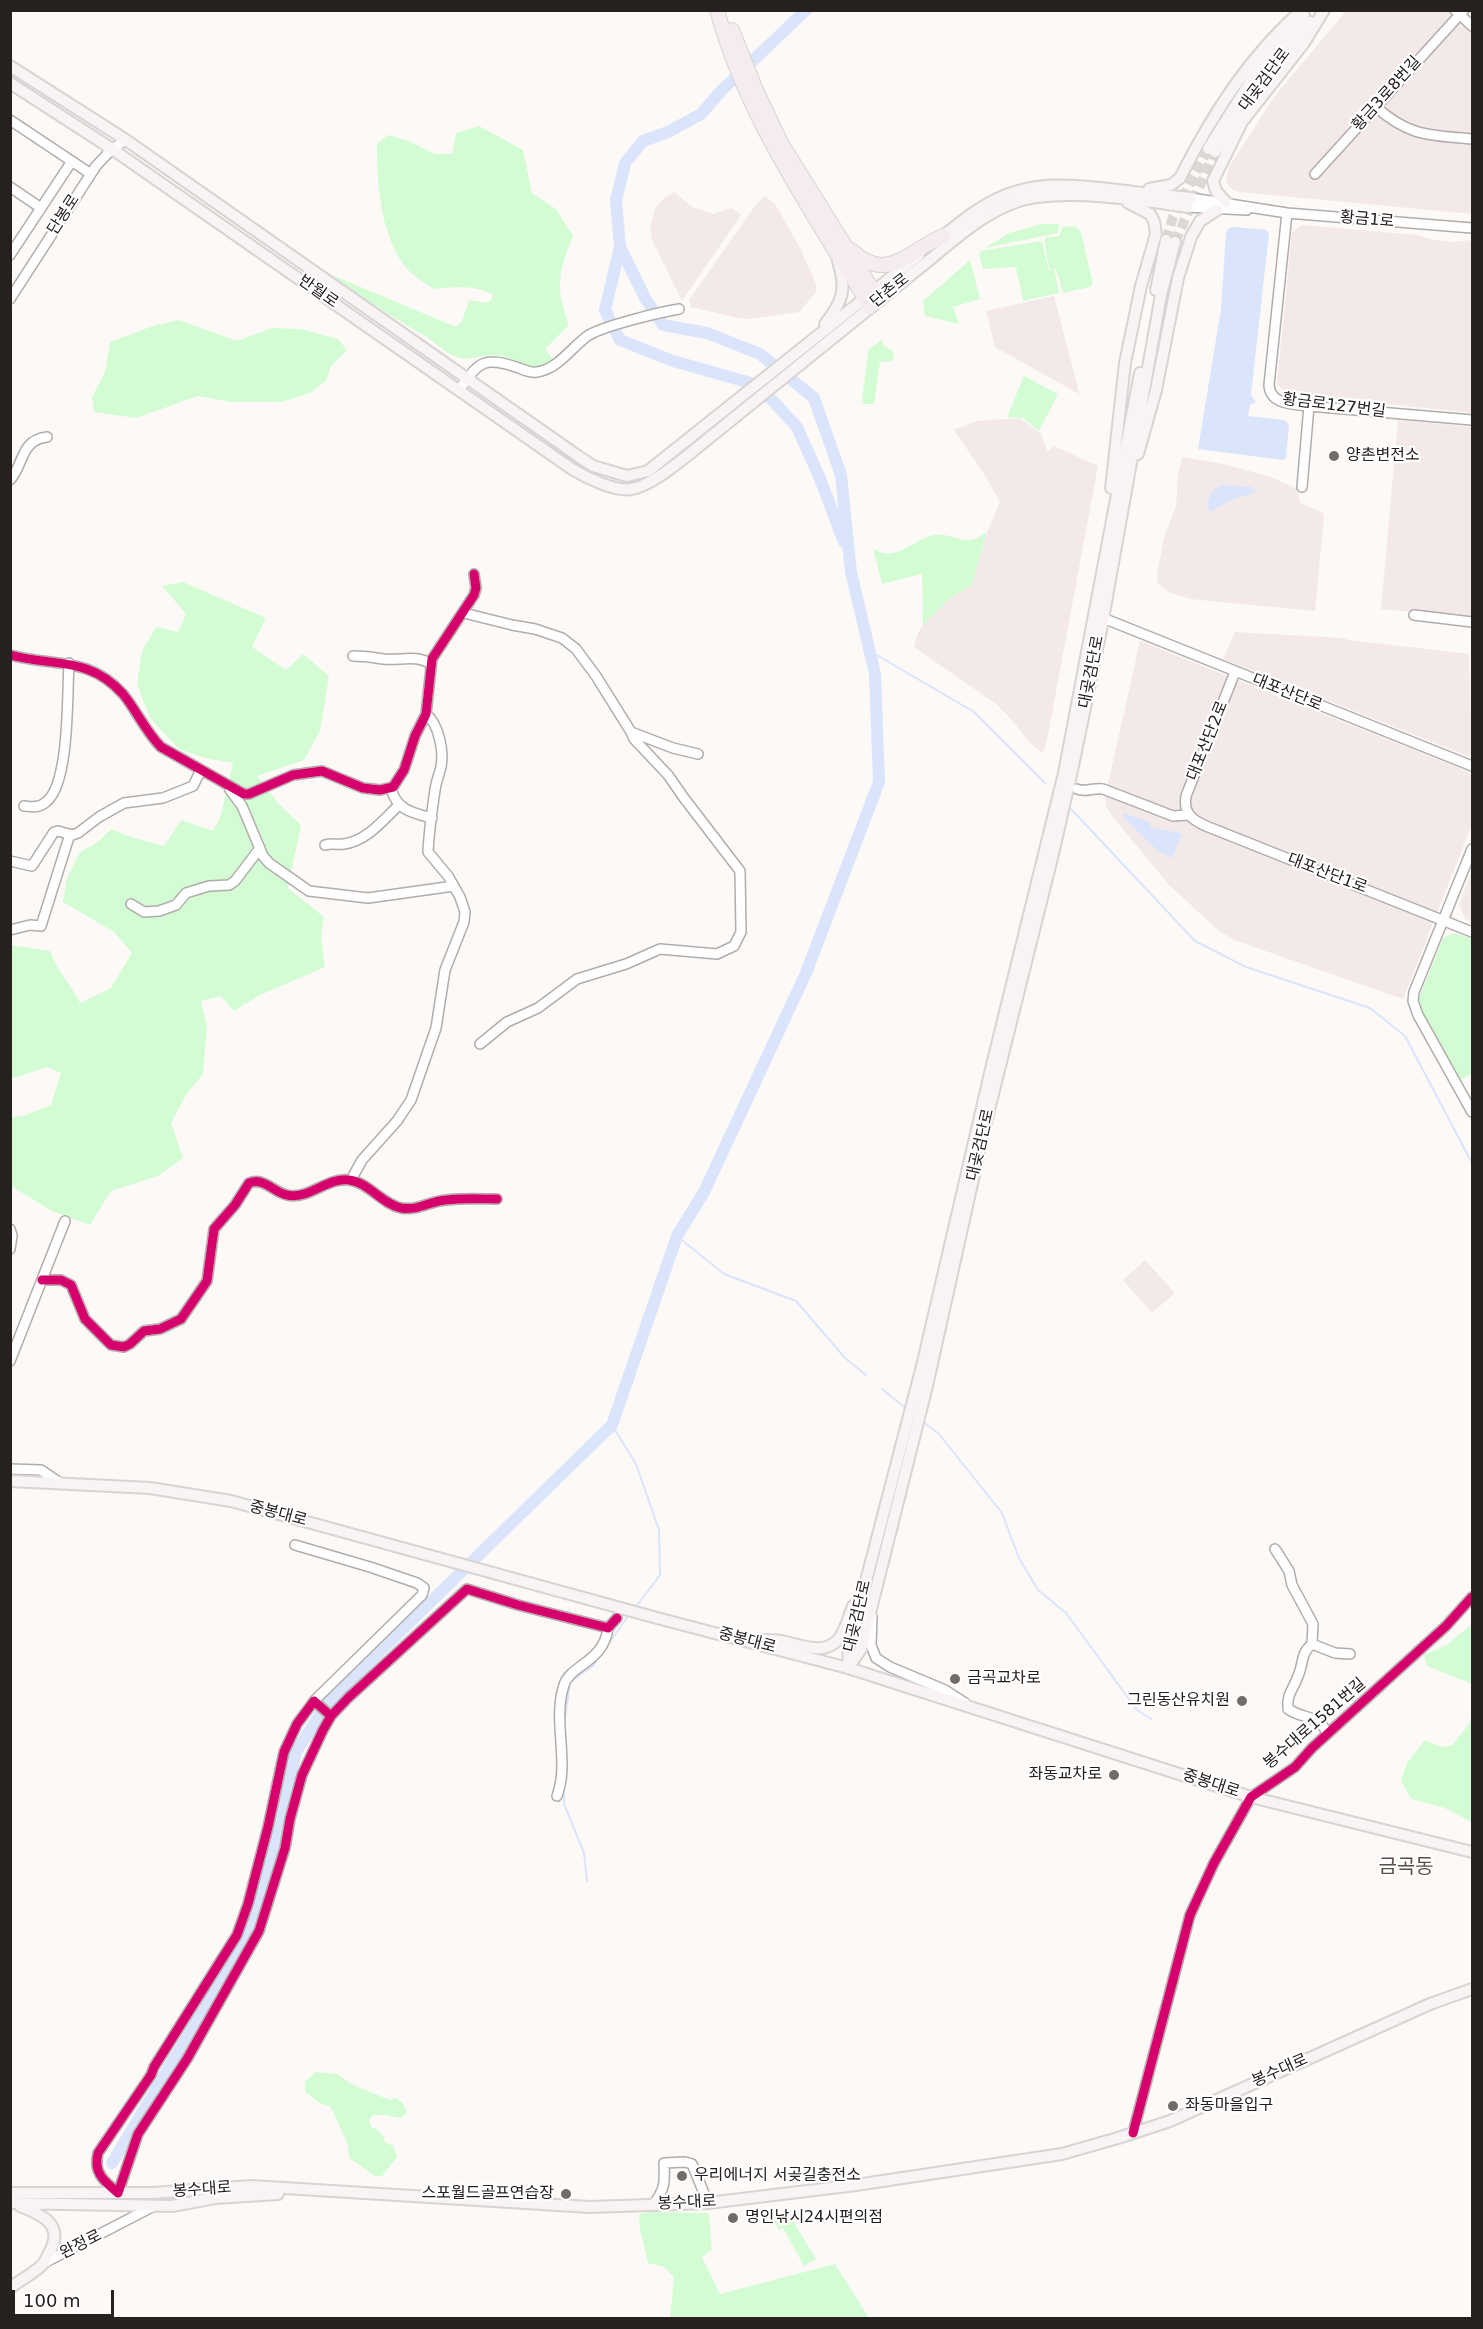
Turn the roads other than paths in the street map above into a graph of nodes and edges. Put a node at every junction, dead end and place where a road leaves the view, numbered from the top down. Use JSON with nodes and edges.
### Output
{"nodes":[{"id":1,"x":717,"y":10,"type":"edge"},
{"id":2,"x":727,"y":10,"type":"edge"},
{"id":3,"x":1302,"y":10,"type":"edge"},
{"id":4,"x":1308,"y":10,"type":"edge"},
{"id":5,"x":1322,"y":10,"type":"edge"},
{"id":6,"x":1459,"y":12,"type":"edge"},
{"id":7,"x":1473,"y":26,"type":"edge"},
{"id":8,"x":729,"y":38,"type":"junction"},
{"id":9,"x":10,"y":66,"type":"edge"},
{"id":10,"x":10,"y":83,"type":"edge"},
{"id":11,"x":1376,"y":107,"type":"junction"},
{"id":12,"x":10,"y":120,"type":"edge"},
{"id":13,"x":1473,"y":139,"type":"edge"},
{"id":14,"x":126,"y":140,"type":"junction"},
{"id":15,"x":112,"y":150,"type":"junction"},
{"id":16,"x":72,"y":161,"type":"junction"},
{"id":17,"x":91,"y":174,"type":"junction"},
{"id":18,"x":1315,"y":174,"type":"dead end"},
{"id":19,"x":10,"y":187,"type":"edge"},
{"id":20,"x":1122,"y":195,"type":"junction"},
{"id":21,"x":1189,"y":202,"type":"joint"},
{"id":22,"x":1221,"y":206,"type":"junction"},
{"id":23,"x":41,"y":208,"type":"junction"},
{"id":24,"x":1287,"y":213,"type":"junction"},
{"id":25,"x":1473,"y":228,"type":"edge"},
{"id":26,"x":943,"y":236,"type":"junction"},
{"id":27,"x":837,"y":244,"type":"junction"},
{"id":28,"x":12,"y":251,"type":"edge"},
{"id":29,"x":10,"y":299,"type":"edge"},
{"id":30,"x":872,"y":299,"type":"junction"},
{"id":31,"x":679,"y":309,"type":"dead end"},
{"id":32,"x":808,"y":344,"type":"junction"},
{"id":33,"x":467,"y":378,"type":"junction"},
{"id":34,"x":459,"y":390,"type":"junction"},
{"id":35,"x":1310,"y":405,"type":"junction"},
{"id":36,"x":1473,"y":420,"type":"edge"},
{"id":37,"x":46,"y":437,"type":"dead end"},
{"id":38,"x":627,"y":476,"type":"joint"},
{"id":39,"x":10,"y":480,"type":"edge"},
{"id":40,"x":1302,"y":487,"type":"dead end"},
{"id":41,"x":630,"y":490,"type":"joint"},
{"id":42,"x":1121,"y":515,"type":"junction"},
{"id":43,"x":474,"y":574,"type":"dead end"},
{"id":44,"x":1100,"y":580,"type":"junction"},
{"id":45,"x":464,"y":613,"type":"junction"},
{"id":46,"x":1414,"y":615,"type":"dead end"},
{"id":47,"x":1103,"y":618,"type":"junction"},
{"id":48,"x":1473,"y":622,"type":"edge"},
{"id":49,"x":10,"y":655,"type":"edge"},
{"id":50,"x":353,"y":657,"type":"dead end"},
{"id":51,"x":69,"y":663,"type":"junction"},
{"id":52,"x":432,"y":664,"type":"junction"},
{"id":53,"x":1235,"y":672,"type":"junction"},
{"id":54,"x":426,"y":714,"type":"junction"},
{"id":55,"x":632,"y":732,"type":"junction"},
{"id":56,"x":699,"y":754,"type":"dead end"},
{"id":57,"x":1473,"y":766,"type":"edge"},
{"id":58,"x":201,"y":770,"type":"junction"},
{"id":59,"x":224,"y":784,"type":"junction"},
{"id":60,"x":391,"y":789,"type":"junction"},
{"id":61,"x":1077,"y":789,"type":"dead end"},
{"id":62,"x":399,"y":805,"type":"junction"},
{"id":63,"x":24,"y":807,"type":"dead end"},
{"id":64,"x":1187,"y":813,"type":"junction"},
{"id":65,"x":432,"y":818,"type":"junction"},
{"id":66,"x":70,"y":834,"type":"junction"},
{"id":67,"x":325,"y":845,"type":"dead end"},
{"id":68,"x":260,"y":848,"type":"junction"},
{"id":69,"x":1473,"y":849,"type":"edge"},
{"id":70,"x":10,"y":861,"type":"edge"},
{"id":71,"x":454,"y":886,"type":"junction"},
{"id":72,"x":130,"y":904,"type":"dead end"},
{"id":73,"x":1443,"y":920,"type":"junction"},
{"id":74,"x":10,"y":930,"type":"edge"},
{"id":75,"x":1473,"y":932,"type":"edge"},
{"id":76,"x":480,"y":1044,"type":"dead end"},
{"id":77,"x":1473,"y":1112,"type":"edge"},
{"id":78,"x":351,"y":1180,"type":"junction"},
{"id":79,"x":497,"y":1199,"type":"dead end"},
{"id":80,"x":65,"y":1221,"type":"dead end"},
{"id":81,"x":10,"y":1228,"type":"edge"},
{"id":82,"x":10,"y":1249,"type":"edge"},
{"id":83,"x":42,"y":1280,"type":"junction"},
{"id":84,"x":12,"y":1355,"type":"edge"},
{"id":85,"x":922,"y":1384,"type":"junction"},
{"id":86,"x":909,"y":1436,"type":"junction"},
{"id":87,"x":10,"y":1469,"type":"edge"},
{"id":88,"x":10,"y":1481,"type":"edge"},
{"id":89,"x":60,"y":1483,"type":"junction"},
{"id":90,"x":295,"y":1545,"type":"dead end"},
{"id":91,"x":1275,"y":1549,"type":"dead end"},
{"id":92,"x":866,"y":1582,"type":"junction"},
{"id":93,"x":875,"y":1593,"type":"junction"},
{"id":94,"x":1473,"y":1597,"type":"edge"},
{"id":95,"x":617,"y":1618,"type":"dead end"},
{"id":96,"x":608,"y":1628,"type":"junction"},
{"id":97,"x":748,"y":1641,"type":"junction"},
{"id":98,"x":1312,"y":1644,"type":"junction"},
{"id":99,"x":1350,"y":1654,"type":"dead end"},
{"id":100,"x":848,"y":1668,"type":"junction"},
{"id":101,"x":314,"y":1701,"type":"junction"},
{"id":102,"x":970,"y":1706,"type":"junction"},
{"id":103,"x":331,"y":1716,"type":"junction"},
{"id":104,"x":1327,"y":1734,"type":"junction"},
{"id":105,"x":557,"y":1796,"type":"dead end"},
{"id":106,"x":1251,"y":1797,"type":"junction"},
{"id":107,"x":1473,"y":1852,"type":"edge"},
{"id":108,"x":1473,"y":1989,"type":"edge"},
{"id":109,"x":1133,"y":2133,"type":"junction"},
{"id":110,"x":203,"y":2190,"type":"junction"},
{"id":111,"x":308,"y":2191,"type":"junction"},
{"id":112,"x":97,"y":2193,"type":"junction"},
{"id":113,"x":118,"y":2193,"type":"junction"},
{"id":114,"x":12,"y":2200,"type":"edge"},
{"id":115,"x":708,"y":2203,"type":"junction"},
{"id":116,"x":94,"y":2205,"type":"junction"},
{"id":117,"x":653,"y":2205,"type":"junction"},
{"id":118,"x":154,"y":2206,"type":"junction"},
{"id":119,"x":42,"y":2265,"type":"junction"},
{"id":120,"x":10,"y":2288,"type":"edge"}],
"edges":[{"from":1,"to":8,"type":"highway"},
{"from":2,"to":8,"type":"highway"},
{"from":3,"to":20,"type":"main road"},
{"from":4,"to":5,"type":"main road","name":"대곶검단로"},
{"from":5,"to":22,"type":"main road"},
{"from":6,"to":7,"type":"street","name":"황금3로8번길"},
{"from":6,"to":11,"type":"street","name":"황금3로8번길"},
{"from":8,"to":27,"type":"highway"},
{"from":9,"to":14,"type":"main road","name":"반월로"},
{"from":10,"to":15,"type":"main road","name":"반월로"},
{"from":11,"to":13,"type":"street"},
{"from":11,"to":18,"type":"street","name":"황금3로8번길"},
{"from":12,"to":16,"type":"street"},
{"from":14,"to":15,"type":"street","name":"단봉로"},
{"from":14,"to":33,"type":"main road","name":"반월로"},
{"from":15,"to":17,"type":"street","name":"단봉로"},
{"from":15,"to":34,"type":"main road","name":"반월로"},
{"from":16,"to":17,"type":"street"},
{"from":16,"to":23,"type":"street"},
{"from":17,"to":29,"type":"street","name":"단봉로"},
{"from":19,"to":23,"type":"street"},
{"from":20,"to":21,"type":"main road","name":"단촌로"},
{"from":20,"to":26,"type":"main road","name":"단촌로"},
{"from":20,"to":30,"type":"main road","name":"단촌로"},
{"from":20,"to":44,"type":"main road"},
{"from":21,"to":22,"type":"street","name":"황금1로"},
{"from":22,"to":24,"type":"street","name":"황금1로"},
{"from":22,"to":42,"type":"main road"},
{"from":23,"to":28,"type":"street"},
{"from":24,"to":25,"type":"street","name":"황금1로"},
{"from":24,"to":35,"type":"street","name":"황금로127번길"},
{"from":26,"to":27,"type":"highway"},
{"from":26,"to":30,"type":"main road","name":"단촌로"},
{"from":27,"to":30,"type":"highway"},
{"from":27,"to":32,"type":"main road"},
{"from":30,"to":32,"type":"main road","name":"단촌로"},
{"from":30,"to":41,"type":"main road","name":"단촌로"},
{"from":31,"to":33,"type":"street"},
{"from":32,"to":38,"type":"main road","name":"단촌로"},
{"from":33,"to":34,"type":"street"},
{"from":33,"to":38,"type":"main road","name":"반월로"},
{"from":34,"to":41,"type":"main road","name":"반월로"},
{"from":35,"to":36,"type":"street","name":"황금로127번길"},
{"from":35,"to":40,"type":"street"},
{"from":37,"to":39,"type":"street"},
{"from":42,"to":44,"type":"main road","name":"대곶검단로"},
{"from":42,"to":47,"type":"main road","name":"대곶검단로"},
{"from":43,"to":45,"type":"street"},
{"from":44,"to":85,"type":"main road","name":"대곶검단로"},
{"from":45,"to":52,"type":"street"},
{"from":45,"to":55,"type":"street"},
{"from":46,"to":48,"type":"street"},
{"from":47,"to":53,"type":"street","name":"대포산단로"},
{"from":47,"to":85,"type":"main road","name":"대곶검단로"},
{"from":49,"to":51,"type":"street"},
{"from":50,"to":52,"type":"street"},
{"from":51,"to":58,"type":"street"},
{"from":51,"to":63,"type":"street"},
{"from":52,"to":54,"type":"street"},
{"from":53,"to":57,"type":"street","name":"대포산단로"},
{"from":53,"to":64,"type":"street","name":"대포산단2로"},
{"from":54,"to":60,"type":"street"},
{"from":54,"to":65,"type":"street"},
{"from":55,"to":56,"type":"street"},
{"from":55,"to":76,"type":"street"},
{"from":58,"to":59,"type":"street"},
{"from":58,"to":66,"type":"street"},
{"from":59,"to":60,"type":"street"},
{"from":59,"to":68,"type":"street"},
{"from":60,"to":62,"type":"street"},
{"from":61,"to":64,"type":"street","name":"대포산단1로"},
{"from":62,"to":65,"type":"street"},
{"from":62,"to":67,"type":"street"},
{"from":64,"to":73,"type":"street","name":"대포산단1로"},
{"from":65,"to":71,"type":"street"},
{"from":66,"to":70,"type":"street"},
{"from":66,"to":74,"type":"street"},
{"from":68,"to":71,"type":"street"},
{"from":68,"to":72,"type":"street"},
{"from":69,"to":73,"type":"street"},
{"from":71,"to":78,"type":"street"},
{"from":73,"to":75,"type":"street","name":"대포산단1로"},
{"from":73,"to":77,"type":"street"},
{"from":78,"to":79,"type":"street"},
{"from":78,"to":83,"type":"street"},
{"from":80,"to":83,"type":"street"},
{"from":81,"to":82,"type":"street"},
{"from":83,"to":84,"type":"street"},
{"from":85,"to":86,"type":"main road","name":"대곶검단로"},
{"from":86,"to":92,"type":"main road","name":"대곶검단로"},
{"from":86,"to":93,"type":"main road","name":"대곶검단로"},
{"from":87,"to":89,"type":"street"},
{"from":88,"to":89,"type":"main road","name":"중봉대로"},
{"from":89,"to":97,"type":"main road","name":"중봉대로"},
{"from":90,"to":101,"type":"street"},
{"from":91,"to":98,"type":"street"},
{"from":92,"to":97,"type":"main road"},
{"from":92,"to":100,"type":"main road","name":"대곶검단로"},
{"from":93,"to":100,"type":"main road","name":"대곶검단로"},
{"from":93,"to":102,"type":"street"},
{"from":94,"to":104,"type":"street","name":"봉수대로1581번길"},
{"from":95,"to":96,"type":"street"},
{"from":96,"to":103,"type":"street"},
{"from":96,"to":105,"type":"street"},
{"from":97,"to":100,"type":"main road","name":"중봉대로"},
{"from":98,"to":99,"type":"street"},
{"from":98,"to":104,"type":"street"},
{"from":100,"to":102,"type":"main road","name":"중봉대로"},
{"from":101,"to":103,"type":"street"},
{"from":101,"to":113,"type":"street"},
{"from":102,"to":106,"type":"main road","name":"중봉대로"},
{"from":103,"to":113,"type":"street"},
{"from":104,"to":106,"type":"street","name":"봉수대로1581번길"},
{"from":106,"to":107,"type":"main road","name":"중봉대로"},
{"from":106,"to":109,"type":"street","name":"봉수대로1581번길"},
{"from":108,"to":109,"type":"main road","name":"봉수대로"},
{"from":109,"to":115,"type":"main road","name":"봉수대로"},
{"from":110,"to":111,"type":"main road","name":"봉수대로"},
{"from":110,"to":113,"type":"main road","name":"봉수대로"},
{"from":110,"to":118,"type":"main road"},
{"from":111,"to":117,"type":"main road","name":"봉수대로"},
{"from":111,"to":118,"type":"main road","name":"봉수대로"},
{"from":112,"to":113,"type":"main road","name":"봉수대로"},
{"from":112,"to":114,"type":"main road","name":"봉수대로"},
{"from":112,"to":116,"type":"main road"},
{"from":114,"to":116,"type":"main road","name":"봉수대로"},
{"from":114,"to":119,"type":"main road"},
{"from":115,"to":117,"type":"main road","name":"봉수대로"},
{"from":115,"to":117,"type":"street"},
{"from":116,"to":118,"type":"main road","name":"봉수대로"},
{"from":118,"to":119,"type":"street","name":"완정로"},
{"from":119,"to":120,"type":"main road","name":"완정로"}]}
